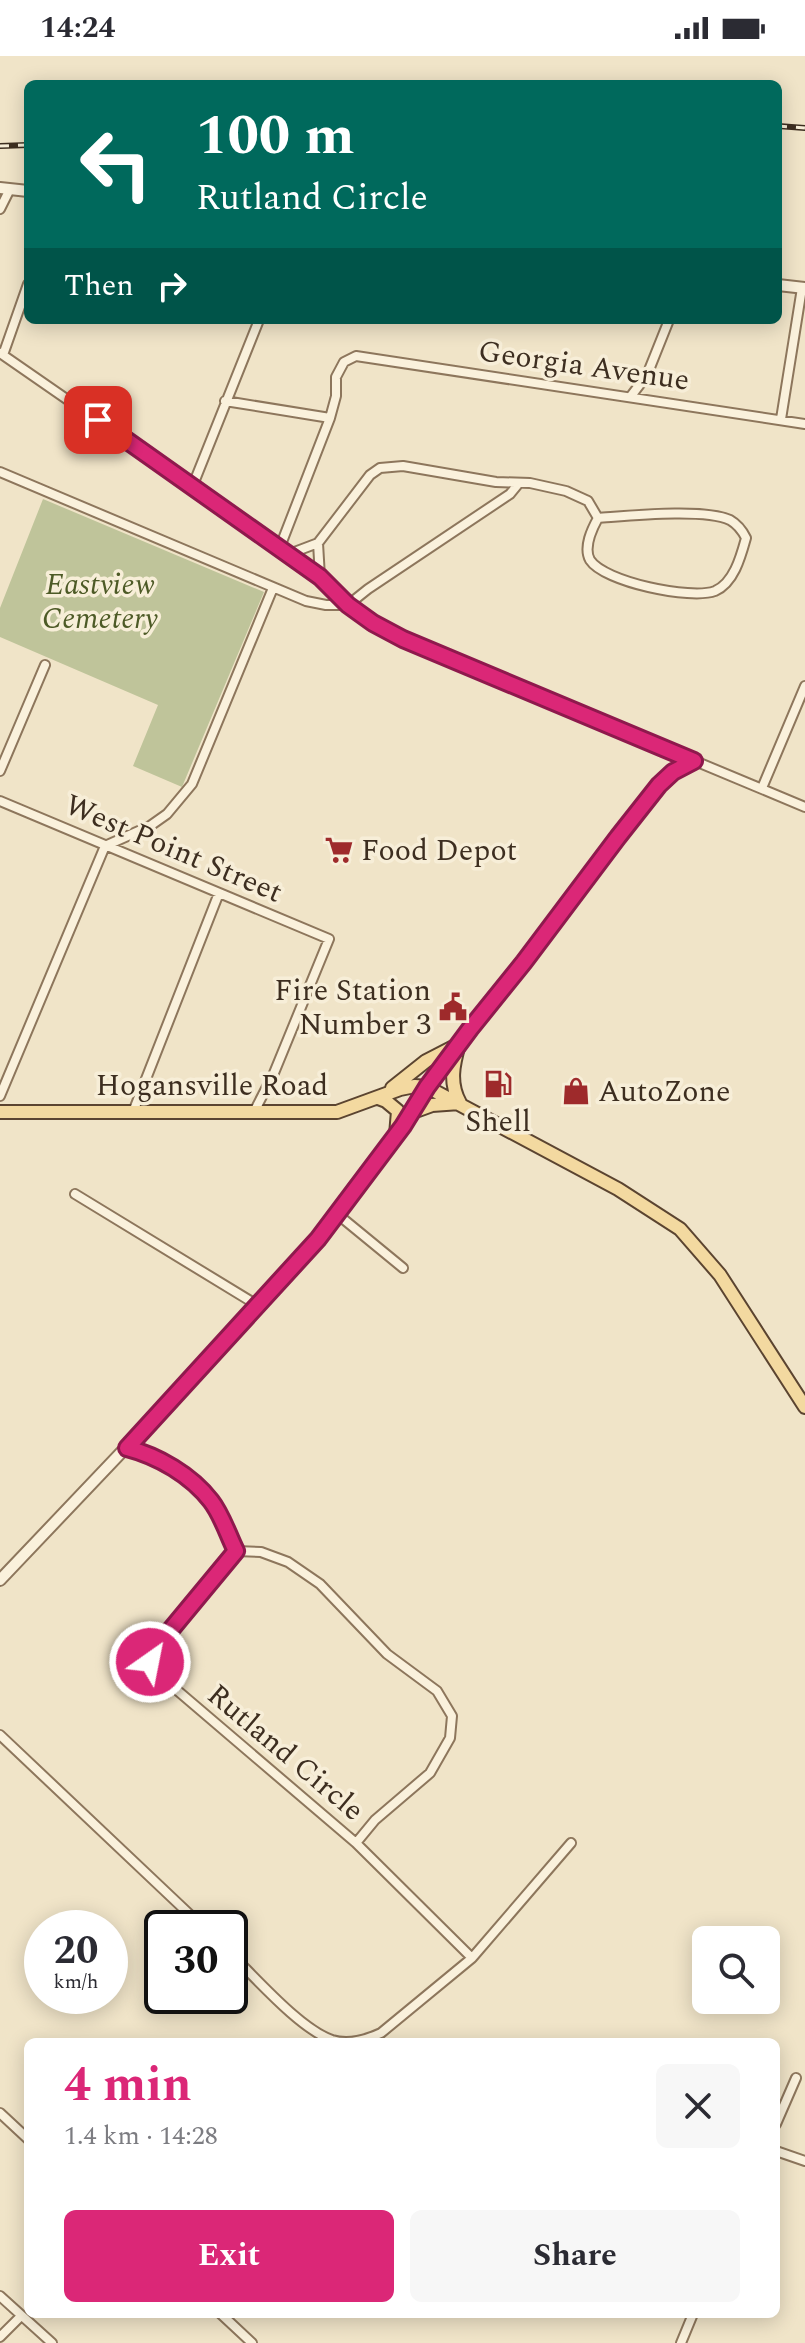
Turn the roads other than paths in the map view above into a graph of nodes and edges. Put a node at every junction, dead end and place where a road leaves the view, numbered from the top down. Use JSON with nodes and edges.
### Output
{"nodes":[{"id":1,"x":5,"y":189,"type":"edge"},
{"id":2,"x":0,"y":209,"type":"edge"},
{"id":3,"x":782,"y":285,"type":"edge"},
{"id":4,"x":804,"y":288,"type":"edge"},
{"id":5,"x":24,"y":295,"type":"edge"},
{"id":6,"x":257,"y":324,"type":"edge"},
{"id":7,"x":667,"y":324,"type":"edge"},
{"id":8,"x":2,"y":354,"type":"edge"},
{"id":9,"x":631,"y":396,"type":"junction"},
{"id":10,"x":225,"y":401,"type":"junction"},
{"id":11,"x":330,"y":418,"type":"junction"},
{"id":12,"x":781,"y":419,"type":"junction"},
{"id":13,"x":805,"y":424,"type":"edge"},
{"id":14,"x":0,"y":472,"type":"edge"},
{"id":15,"x":519,"y":483,"type":"junction"},
{"id":16,"x":193,"y":485,"type":"junction"},
{"id":17,"x":598,"y":518,"type":"junction"},
{"id":18,"x":318,"y":543,"type":"junction"},
{"id":19,"x":280,"y":547,"type":"junction"},
{"id":20,"x":289,"y":554,"type":"junction"},
{"id":21,"x":320,"y":577,"type":"junction"},
{"id":22,"x":273,"y":588,"type":"junction"},
{"id":23,"x":348,"y":605,"type":"junction"},
{"id":24,"x":45,"y":665,"type":"dead end"},
{"id":25,"x":805,"y":686,"type":"edge"},
{"id":26,"x":694,"y":761,"type":"junction"},
{"id":27,"x":0,"y":771,"type":"edge"},
{"id":28,"x":762,"y":788,"type":"junction"},
{"id":29,"x":0,"y":801,"type":"edge"},
{"id":30,"x":805,"y":807,"type":"edge"},
{"id":31,"x":105,"y":846,"type":"junction"},
{"id":32,"x":219,"y":893,"type":"junction"},
{"id":33,"x":459,"y":1044,"type":"junction"},
{"id":34,"x":427,"y":1087,"type":"junction"},
{"id":35,"x":0,"y":1096,"type":"edge"},
{"id":36,"x":378,"y":1098,"type":"junction"},
{"id":37,"x":460,"y":1103,"type":"junction"},
{"id":38,"x":0,"y":1112,"type":"edge"},
{"id":39,"x":133,"y":1112,"type":"junction"},
{"id":40,"x":253,"y":1113,"type":"junction"},
{"id":41,"x":410,"y":1113,"type":"junction"},
{"id":42,"x":396,"y":1135,"type":"junction"},
{"id":43,"x":75,"y":1194,"type":"dead end"},
{"id":44,"x":336,"y":1213,"type":"junction"},
{"id":45,"x":403,"y":1268,"type":"dead end"},
{"id":46,"x":257,"y":1305,"type":"junction"},
{"id":47,"x":805,"y":1407,"type":"edge"},
{"id":48,"x":127,"y":1448,"type":"junction"},
{"id":49,"x":236,"y":1551,"type":"junction"},
{"id":50,"x":0,"y":1580,"type":"edge"},
{"id":51,"x":0,"y":1735,"type":"edge"},
{"id":52,"x":356,"y":1843,"type":"junction"},
{"id":53,"x":571,"y":1843,"type":"dead end"},
{"id":54,"x":185,"y":1910,"type":"edge"},
{"id":55,"x":472,"y":1958,"type":"junction"},
{"id":56,"x":248,"y":1970,"type":"edge"},
{"id":57,"x":328,"y":2038,"type":"edge"},
{"id":58,"x":371,"y":2038,"type":"edge"},
{"id":59,"x":796,"y":2078,"type":"dead end"},
{"id":60,"x":0,"y":2113,"type":"edge"},
{"id":61,"x":780,"y":2115,"type":"edge"},
{"id":62,"x":24,"y":2135,"type":"edge"},
{"id":63,"x":780,"y":2152,"type":"edge"},
{"id":64,"x":805,"y":2161,"type":"edge"},
{"id":65,"x":0,"y":2296,"type":"edge"},
{"id":66,"x":21,"y":2316,"type":"junction"},
{"id":67,"x":225,"y":2318,"type":"edge"},
{"id":68,"x":691,"y":2318,"type":"edge"},
{"id":69,"x":0,"y":2337,"type":"edge"},
{"id":70,"x":52,"y":2343,"type":"edge"},
{"id":71,"x":252,"y":2343,"type":"edge"},
{"id":72,"x":681,"y":2343,"type":"edge"}],
"edges":[{"from":1,"to":2,"type":"street"},
{"from":3,"to":4,"type":"street"},
{"from":4,"to":12,"type":"street"},
{"from":5,"to":8,"type":"street"},
{"from":6,"to":10,"type":"street"},
{"from":7,"to":9,"type":"street"},
{"from":8,"to":16,"type":"street"},
{"from":9,"to":11,"type":"street","name":"Georgia Avenue"},
{"from":9,"to":12,"type":"street","name":"Georgia Avenue"},
{"from":10,"to":11,"type":"street"},
{"from":10,"to":16,"type":"street"},
{"from":11,"to":19,"type":"street"},
{"from":12,"to":13,"type":"street","name":"Georgia Avenue"},
{"from":14,"to":22,"type":"street"},
{"from":15,"to":17,"type":"street"},
{"from":15,"to":18,"type":"street"},
{"from":15,"to":23,"type":"street"},
{"from":16,"to":19,"type":"street"},
{"from":17,"to":17,"type":"street"},
{"from":18,"to":20,"type":"street"},
{"from":18,"to":21,"type":"street"},
{"from":19,"to":20,"type":"street"},
{"from":20,"to":21,"type":"street"},
{"from":21,"to":23,"type":"street"},
{"from":22,"to":23,"type":"street"},
{"from":22,"to":31,"type":"street"},
{"from":23,"to":26,"type":"street"},
{"from":24,"to":27,"type":"street"},
{"from":25,"to":28,"type":"street"},
{"from":26,"to":28,"type":"street"},
{"from":26,"to":33,"type":"street"},
{"from":28,"to":30,"type":"street"},
{"from":29,"to":31,"type":"street","name":"West Point Street"},
{"from":31,"to":32,"type":"street","name":"West Point Street"},
{"from":31,"to":35,"type":"street"},
{"from":32,"to":39,"type":"street"},
{"from":32,"to":40,"type":"street","name":"West Point Street"},
{"from":33,"to":34,"type":"street"},
{"from":33,"to":36,"type":"main road"},
{"from":33,"to":37,"type":"main road"},
{"from":34,"to":36,"type":"main road","name":"Hogansville Road"},
{"from":34,"to":37,"type":"main road"},
{"from":34,"to":41,"type":"street"},
{"from":36,"to":40,"type":"main road","name":"Hogansville Road"},
{"from":36,"to":42,"type":"main road"},
{"from":37,"to":41,"type":"main road"},
{"from":37,"to":47,"type":"main road"},
{"from":38,"to":39,"type":"main road","name":"Hogansville Road"},
{"from":39,"to":40,"type":"main road","name":"Hogansville Road"},
{"from":41,"to":42,"type":"street"},
{"from":42,"to":44,"type":"street"},
{"from":43,"to":46,"type":"street"},
{"from":44,"to":45,"type":"street"},
{"from":44,"to":46,"type":"street"},
{"from":46,"to":48,"type":"street"},
{"from":48,"to":49,"type":"street"},
{"from":48,"to":50,"type":"street"},
{"from":49,"to":52,"type":"street","name":"Rutland Circle"},
{"from":49,"to":52,"type":"street","name":"Rutland Circle"},
{"from":51,"to":54,"type":"street"},
{"from":52,"to":55,"type":"street","name":"Rutland Circle"},
{"from":53,"to":55,"type":"street"},
{"from":55,"to":58,"type":"street"},
{"from":56,"to":57,"type":"street"},
{"from":59,"to":61,"type":"street"},
{"from":60,"to":62,"type":"street"},
{"from":63,"to":64,"type":"street"},
{"from":65,"to":66,"type":"street"},
{"from":66,"to":69,"type":"street"},
{"from":66,"to":70,"type":"street"},
{"from":67,"to":71,"type":"street"},
{"from":68,"to":72,"type":"street"}]}
